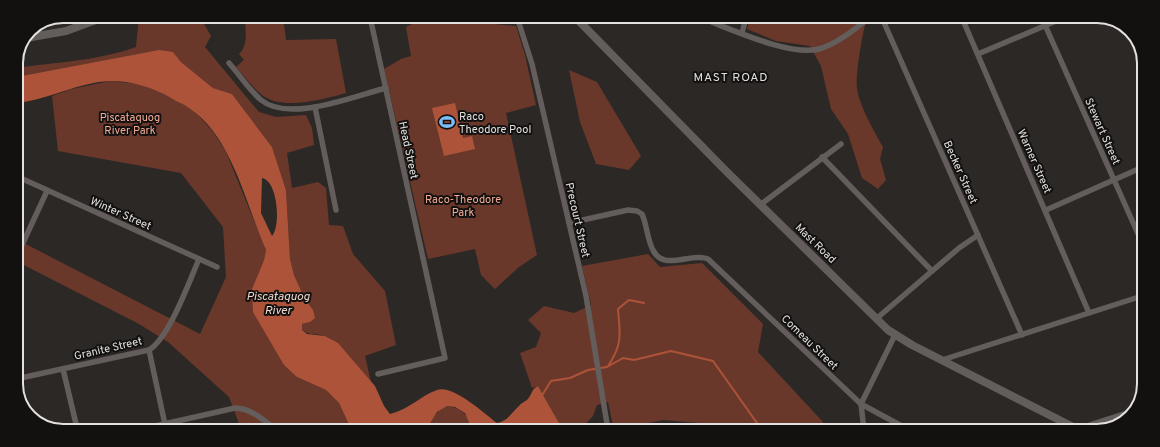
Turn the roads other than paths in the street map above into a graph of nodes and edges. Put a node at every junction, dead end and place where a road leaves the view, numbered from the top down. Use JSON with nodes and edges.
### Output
{"nodes":[{"id":1,"x":80,"y":23,"type":"edge"},
{"id":2,"x":371,"y":23,"type":"edge"},
{"id":3,"x":519,"y":23,"type":"edge"},
{"id":4,"x":581,"y":23,"type":"edge"},
{"id":5,"x":714,"y":23,"type":"edge"},
{"id":6,"x":745,"y":23,"type":"edge"},
{"id":7,"x":863,"y":23,"type":"edge"},
{"id":8,"x":884,"y":23,"type":"edge"},
{"id":9,"x":964,"y":23,"type":"edge"},
{"id":10,"x":1050,"y":23,"type":"edge"},
{"id":11,"x":1045,"y":25,"type":"junction"},
{"id":12,"x":742,"y":33,"type":"junction"},
{"id":13,"x":33,"y":37,"type":"edge"},
{"id":14,"x":978,"y":54,"type":"junction"},
{"id":15,"x":229,"y":62,"type":"dead end"},
{"id":16,"x":386,"y":88,"type":"junction"},
{"id":17,"x":315,"y":107,"type":"junction"},
{"id":18,"x":840,"y":144,"type":"dead end"},
{"id":19,"x":822,"y":157,"type":"junction"},
{"id":20,"x":1137,"y":170,"type":"edge"},
{"id":21,"x":23,"y":179,"type":"edge"},
{"id":22,"x":1114,"y":180,"type":"junction"},
{"id":23,"x":47,"y":191,"type":"junction"},
{"id":24,"x":760,"y":205,"type":"junction"},
{"id":25,"x":336,"y":210,"type":"dead end"},
{"id":26,"x":1046,"y":210,"type":"junction"},
{"id":27,"x":569,"y":222,"type":"junction"},
{"id":28,"x":1137,"y":233,"type":"edge"},
{"id":29,"x":978,"y":235,"type":"junction"},
{"id":30,"x":23,"y":243,"type":"edge"},
{"id":31,"x":199,"y":259,"type":"junction"},
{"id":32,"x":217,"y":268,"type":"dead end"},
{"id":33,"x":932,"y":271,"type":"junction"},
{"id":34,"x":1137,"y":298,"type":"edge"},
{"id":35,"x":1089,"y":313,"type":"junction"},
{"id":36,"x":876,"y":319,"type":"junction"},
{"id":37,"x":895,"y":335,"type":"junction"},
{"id":38,"x":1022,"y":335,"type":"junction"},
{"id":39,"x":149,"y":350,"type":"junction"},
{"id":40,"x":942,"y":360,"type":"junction"},
{"id":41,"x":63,"y":369,"type":"junction"},
{"id":42,"x":378,"y":374,"type":"dead end"},
{"id":43,"x":23,"y":378,"type":"edge"},
{"id":44,"x":860,"y":404,"type":"junction"},
{"id":45,"x":1122,"y":415,"type":"edge"},
{"id":46,"x":76,"y":424,"type":"edge"},
{"id":47,"x":166,"y":424,"type":"edge"},
{"id":48,"x":173,"y":424,"type":"edge"},
{"id":49,"x":267,"y":424,"type":"edge"},
{"id":50,"x":607,"y":424,"type":"edge"},
{"id":51,"x":863,"y":424,"type":"edge"},
{"id":52,"x":899,"y":424,"type":"edge"},
{"id":53,"x":1067,"y":424,"type":"edge"},
{"id":54,"x":1096,"y":424,"type":"edge"}],
"edges":[{"from":1,"to":13,"type":"main road"},
{"from":2,"to":16,"type":"street","name":"Head Street"},
{"from":3,"to":27,"type":"street","name":"Precourt Street"},
{"from":4,"to":24,"type":"main road","name":"Mast Road"},
{"from":5,"to":12,"type":"street"},
{"from":6,"to":12,"type":"street"},
{"from":7,"to":12,"type":"street"},
{"from":8,"to":29,"type":"street","name":"Becker Street"},
{"from":9,"to":14,"type":"street","name":"Warner Street"},
{"from":10,"to":11,"type":"street"},
{"from":11,"to":14,"type":"street"},
{"from":11,"to":22,"type":"street","name":"Stewart Street"},
{"from":14,"to":26,"type":"street","name":"Warner Street"},
{"from":15,"to":17,"type":"street"},
{"from":16,"to":17,"type":"street"},
{"from":16,"to":42,"type":"street","name":"Head Street"},
{"from":17,"to":25,"type":"street"},
{"from":18,"to":19,"type":"street"},
{"from":19,"to":24,"type":"street"},
{"from":19,"to":33,"type":"street"},
{"from":20,"to":22,"type":"street"},
{"from":21,"to":23,"type":"street","name":"Winter Street"},
{"from":22,"to":26,"type":"street"},
{"from":22,"to":28,"type":"street","name":"Stewart Street"},
{"from":23,"to":30,"type":"street"},
{"from":23,"to":31,"type":"street","name":"Winter Street"},
{"from":24,"to":36,"type":"main road","name":"Mast Road"},
{"from":26,"to":35,"type":"street","name":"Warner Street"},
{"from":27,"to":44,"type":"street","name":"Comeau Street"},
{"from":27,"to":50,"type":"street","name":"Precourt Street"},
{"from":29,"to":33,"type":"street"},
{"from":29,"to":38,"type":"street","name":"Becker Street"},
{"from":31,"to":32,"type":"street","name":"Winter Street"},
{"from":31,"to":39,"type":"street","name":"Granite Street"},
{"from":33,"to":36,"type":"street"},
{"from":34,"to":35,"type":"street"},
{"from":35,"to":38,"type":"street"},
{"from":36,"to":37,"type":"main road","name":"Mast Road"},
{"from":37,"to":40,"type":"main road","name":"Mast Road"},
{"from":37,"to":44,"type":"street"},
{"from":38,"to":40,"type":"street"},
{"from":39,"to":41,"type":"street","name":"Granite Street"},
{"from":39,"to":47,"type":"street"},
{"from":40,"to":53,"type":"main road","name":"Mast Road"},
{"from":41,"to":43,"type":"street","name":"Granite Street"},
{"from":41,"to":46,"type":"street"},
{"from":44,"to":51,"type":"street"},
{"from":44,"to":52,"type":"street","name":"Comeau Street"},
{"from":45,"to":54,"type":"street"},
{"from":48,"to":49,"type":"street"}]}
